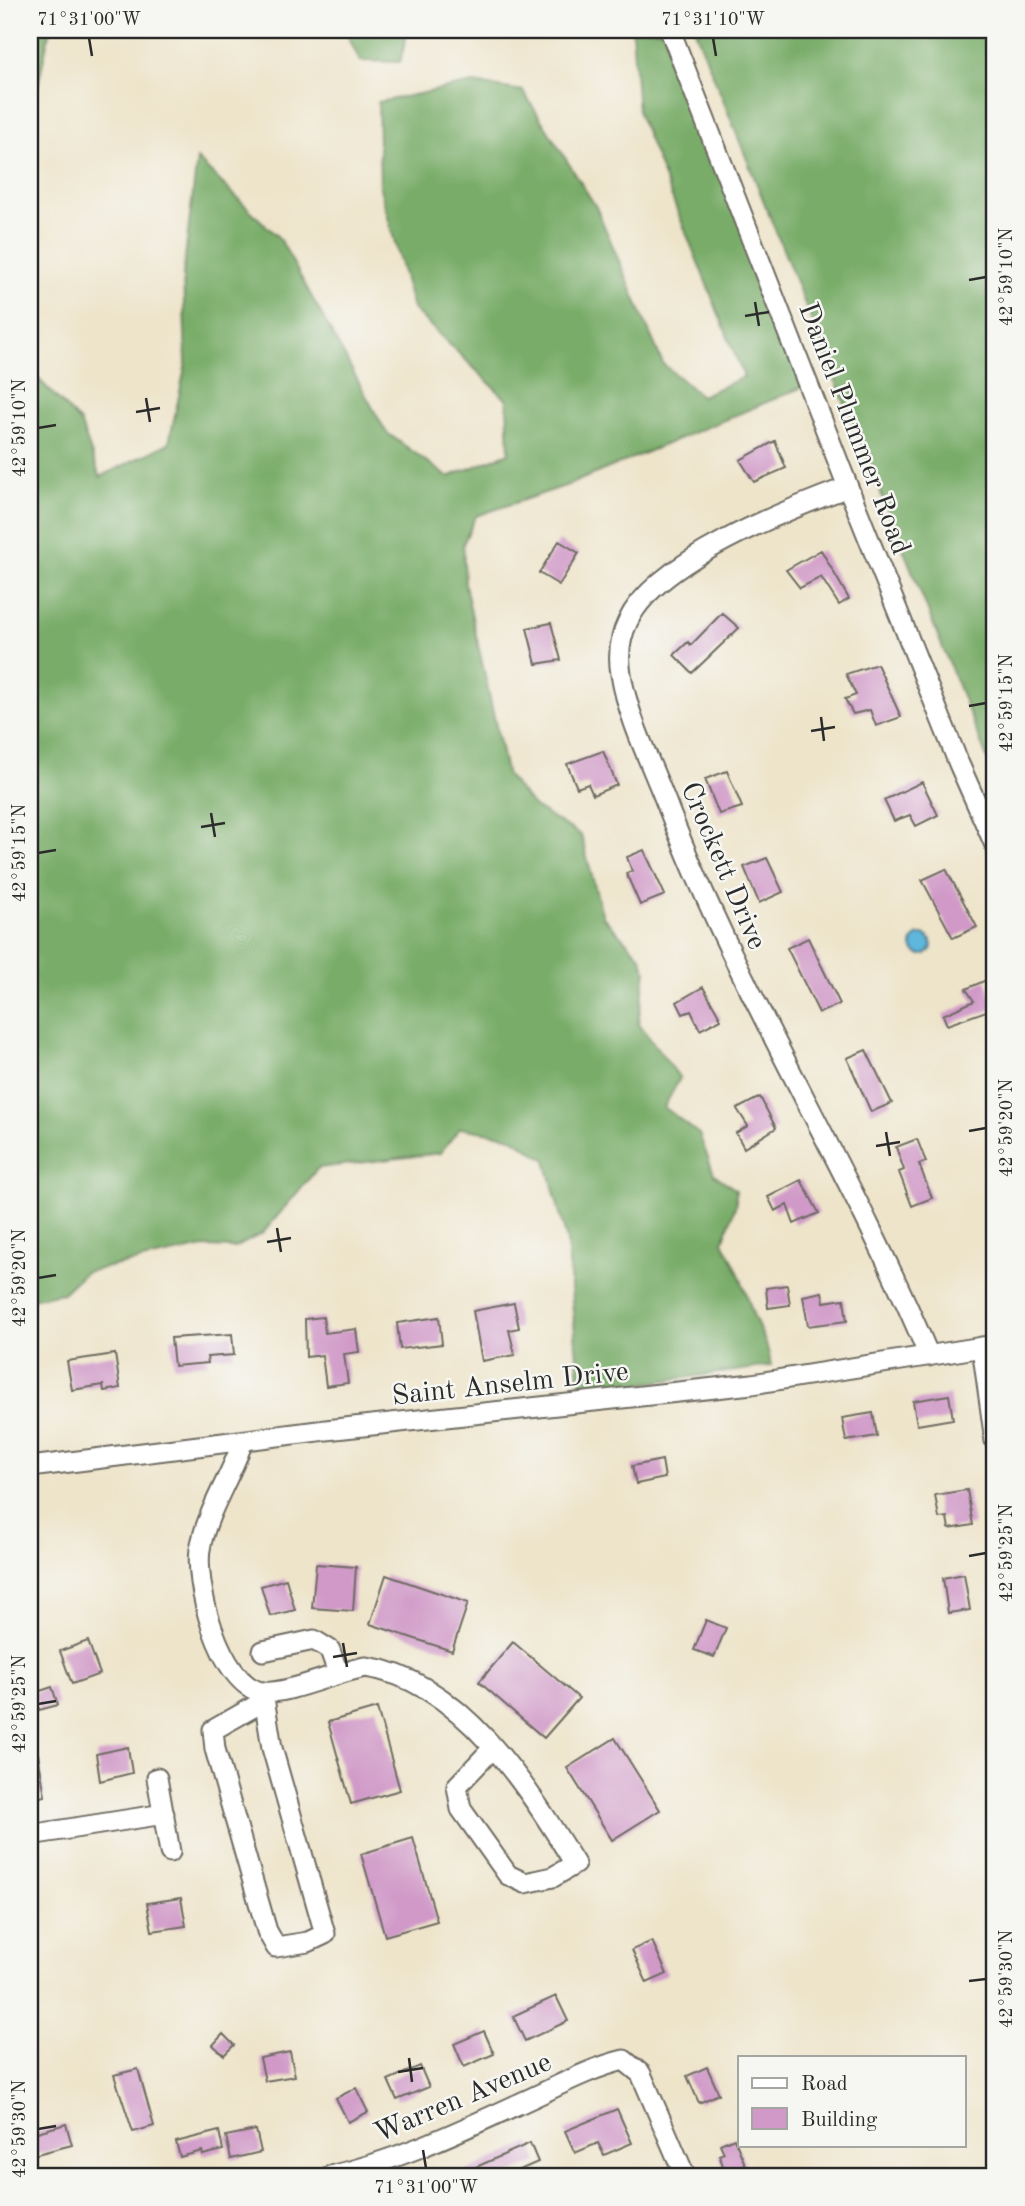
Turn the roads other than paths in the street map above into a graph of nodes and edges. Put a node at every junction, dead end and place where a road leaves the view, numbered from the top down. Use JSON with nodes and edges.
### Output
{"nodes":[{"id":1,"x":670,"y":30,"type":"edge"},
{"id":2,"x":848,"y":487,"type":"junction"},
{"id":3,"x":995,"y":845,"type":"edge"},
{"id":4,"x":988,"y":1346,"type":"edge"},
{"id":5,"x":929,"y":1356,"type":"junction"},
{"id":6,"x":243,"y":1441,"type":"junction"},
{"id":7,"x":995,"y":1441,"type":"edge"},
{"id":8,"x":30,"y":1467,"type":"edge"},
{"id":9,"x":263,"y":1651,"type":"dead end"},
{"id":10,"x":338,"y":1673,"type":"junction"},
{"id":11,"x":264,"y":1697,"type":"junction"},
{"id":12,"x":493,"y":1748,"type":"junction"},
{"id":13,"x":157,"y":1778,"type":"dead end"},
{"id":14,"x":163,"y":1814,"type":"junction"},
{"id":15,"x":30,"y":1835,"type":"edge"},
{"id":16,"x":170,"y":1852,"type":"dead end"},
{"id":17,"x":330,"y":2176,"type":"edge"},
{"id":18,"x":685,"y":2176,"type":"edge"}],
"edges":[{"from":1,"to":2,"type":"street","name":"Daniel Plummer Road"},
{"from":2,"to":3,"type":"street","name":"Daniel Plummer Road"},
{"from":2,"to":5,"type":"street","name":"Crockett Drive"},
{"from":4,"to":5,"type":"street","name":"Saint Anselm Drive"},
{"from":4,"to":7,"type":"street"},
{"from":5,"to":6,"type":"street","name":"Saint Anselm Drive"},
{"from":6,"to":8,"type":"street","name":"Saint Anselm Drive"},
{"from":6,"to":11,"type":"street"},
{"from":9,"to":10,"type":"street"},
{"from":10,"to":11,"type":"street"},
{"from":10,"to":12,"type":"street"},
{"from":11,"to":11,"type":"street"},
{"from":12,"to":12,"type":"street"},
{"from":13,"to":14,"type":"street"},
{"from":14,"to":15,"type":"street"},
{"from":14,"to":16,"type":"street"},
{"from":17,"to":18,"type":"street","name":"Warren Avenue"}]}
